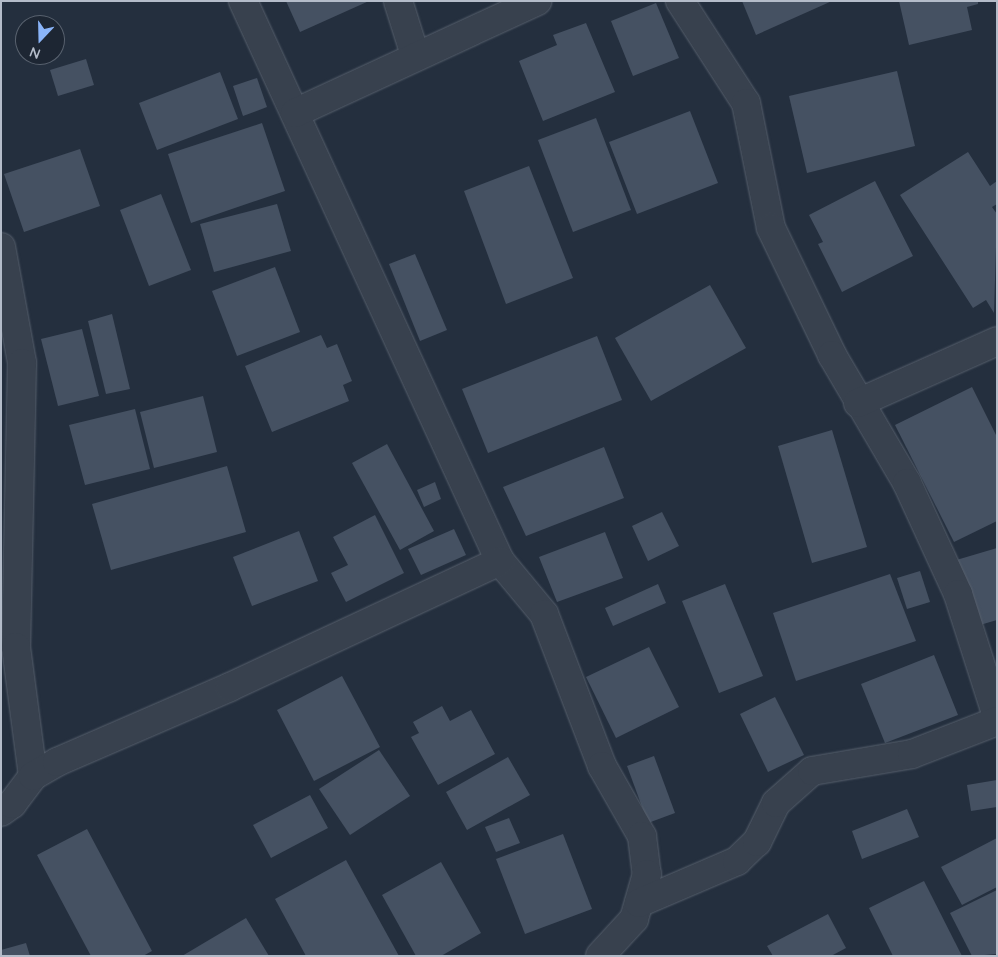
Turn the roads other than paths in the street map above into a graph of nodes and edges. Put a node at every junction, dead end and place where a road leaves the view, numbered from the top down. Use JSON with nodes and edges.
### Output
{"nodes":[{"id":1,"x":243,"y":1,"type":"edge"},
{"id":2,"x":398,"y":1,"type":"edge"},
{"id":3,"x":537,"y":1,"type":"edge"},
{"id":4,"x":680,"y":1,"type":"edge"},
{"id":5,"x":414,"y":55,"type":"junction"},
{"id":6,"x":295,"y":112,"type":"junction"},
{"id":7,"x":1,"y":247,"type":"edge"},
{"id":8,"x":997,"y":341,"type":"edge"},
{"id":9,"x":858,"y":403,"type":"junction"},
{"id":10,"x":500,"y":560,"type":"junction"},
{"id":11,"x":997,"y":716,"type":"edge"},
{"id":12,"x":997,"y":721,"type":"edge"},
{"id":13,"x":33,"y":776,"type":"junction"},
{"id":14,"x":1,"y":812,"type":"edge"},
{"id":15,"x":638,"y":903,"type":"junction"},
{"id":16,"x":600,"y":956,"type":"edge"}],
"edges":[{"from":1,"to":6,"type":"street"},
{"from":2,"to":5,"type":"street"},
{"from":3,"to":5,"type":"street"},
{"from":4,"to":9,"type":"street"},
{"from":5,"to":6,"type":"street"},
{"from":6,"to":10,"type":"street"},
{"from":7,"to":13,"type":"street"},
{"from":8,"to":9,"type":"street"},
{"from":9,"to":11,"type":"street"},
{"from":10,"to":13,"type":"street"},
{"from":10,"to":15,"type":"street"},
{"from":12,"to":15,"type":"street"},
{"from":13,"to":14,"type":"street"},
{"from":15,"to":16,"type":"street"}]}
